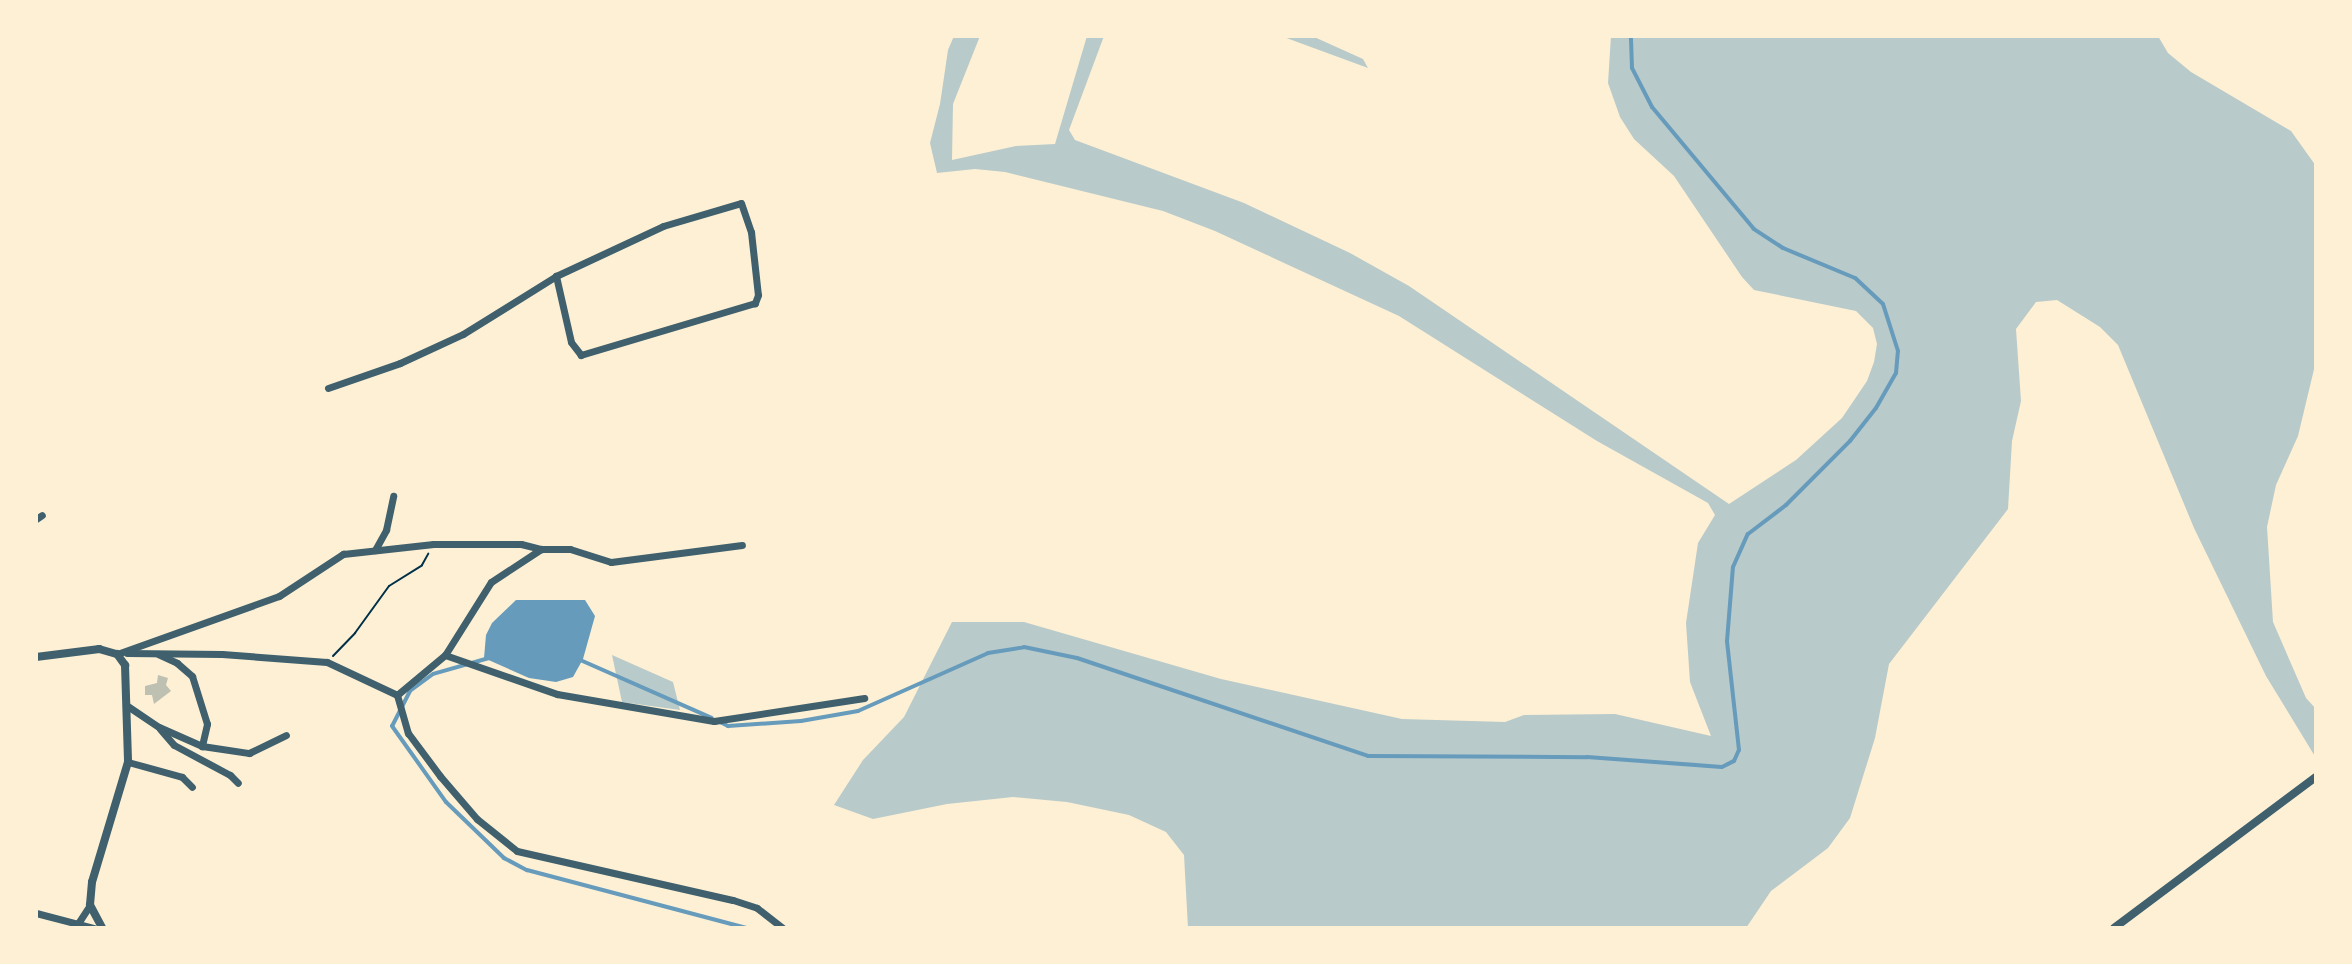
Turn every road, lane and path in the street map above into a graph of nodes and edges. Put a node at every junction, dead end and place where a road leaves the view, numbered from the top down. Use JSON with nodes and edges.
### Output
{"nodes":[{"id":1,"x":556,"y":276,"type":"junction"},
{"id":2,"x":328,"y":388,"type":"dead end"},
{"id":3,"x":393,"y":496,"type":"dead end"},
{"id":4,"x":433,"y":544,"type":"junction"},
{"id":5,"x":742,"y":545,"type":"dead end"},
{"id":6,"x":541,"y":549,"type":"junction"},
{"id":7,"x":375,"y":550,"type":"junction"},
{"id":8,"x":152,"y":652,"type":"junction"},
{"id":9,"x":117,"y":654,"type":"junction"},
{"id":10,"x":445,"y":655,"type":"junction"},
{"id":11,"x":36,"y":657,"type":"edge"},
{"id":12,"x":327,"y":662,"type":"junction"},
{"id":13,"x":397,"y":695,"type":"junction"},
{"id":14,"x":864,"y":698,"type":"dead end"},
{"id":15,"x":126,"y":705,"type":"junction"},
{"id":16,"x":159,"y":727,"type":"junction"},
{"id":17,"x":286,"y":735,"type":"dead end"},
{"id":18,"x":202,"y":746,"type":"junction"},
{"id":19,"x":128,"y":762,"type":"junction"},
{"id":20,"x":2316,"y":777,"type":"edge"},
{"id":21,"x":238,"y":783,"type":"dead end"},
{"id":22,"x":192,"y":787,"type":"dead end"},
{"id":23,"x":90,"y":905,"type":"junction"},
{"id":24,"x":36,"y":913,"type":"edge"},
{"id":25,"x":76,"y":925,"type":"edge"},
{"id":26,"x":93,"y":928,"type":"edge"},
{"id":27,"x":102,"y":928,"type":"edge"},
{"id":28,"x":783,"y":928,"type":"edge"},
{"id":29,"x":2114,"y":928,"type":"edge"}],
"edges":[{"from":1,"to":1,"type":"street"},
{"from":1,"to":2,"type":"street"},
{"from":3,"to":7,"type":"street"},
{"from":4,"to":6,"type":"street"},
{"from":4,"to":7,"type":"street"},
{"from":4,"to":12,"type":"path"},
{"from":5,"to":6,"type":"street"},
{"from":6,"to":10,"type":"street"},
{"from":7,"to":9,"type":"street"},
{"from":8,"to":9,"type":"street"},
{"from":8,"to":12,"type":"street"},
{"from":8,"to":18,"type":"street"},
{"from":9,"to":11,"type":"street"},
{"from":9,"to":15,"type":"street"},
{"from":10,"to":13,"type":"street"},
{"from":10,"to":14,"type":"street"},
{"from":12,"to":13,"type":"street"},
{"from":13,"to":28,"type":"street"},
{"from":15,"to":16,"type":"street"},
{"from":15,"to":19,"type":"street"},
{"from":16,"to":18,"type":"street"},
{"from":16,"to":21,"type":"street"},
{"from":17,"to":18,"type":"street"},
{"from":19,"to":22,"type":"street"},
{"from":19,"to":23,"type":"street"},
{"from":20,"to":29,"type":"street"},
{"from":23,"to":25,"type":"street"},
{"from":23,"to":27,"type":"street"},
{"from":24,"to":25,"type":"street"},
{"from":25,"to":26,"type":"street"}]}
